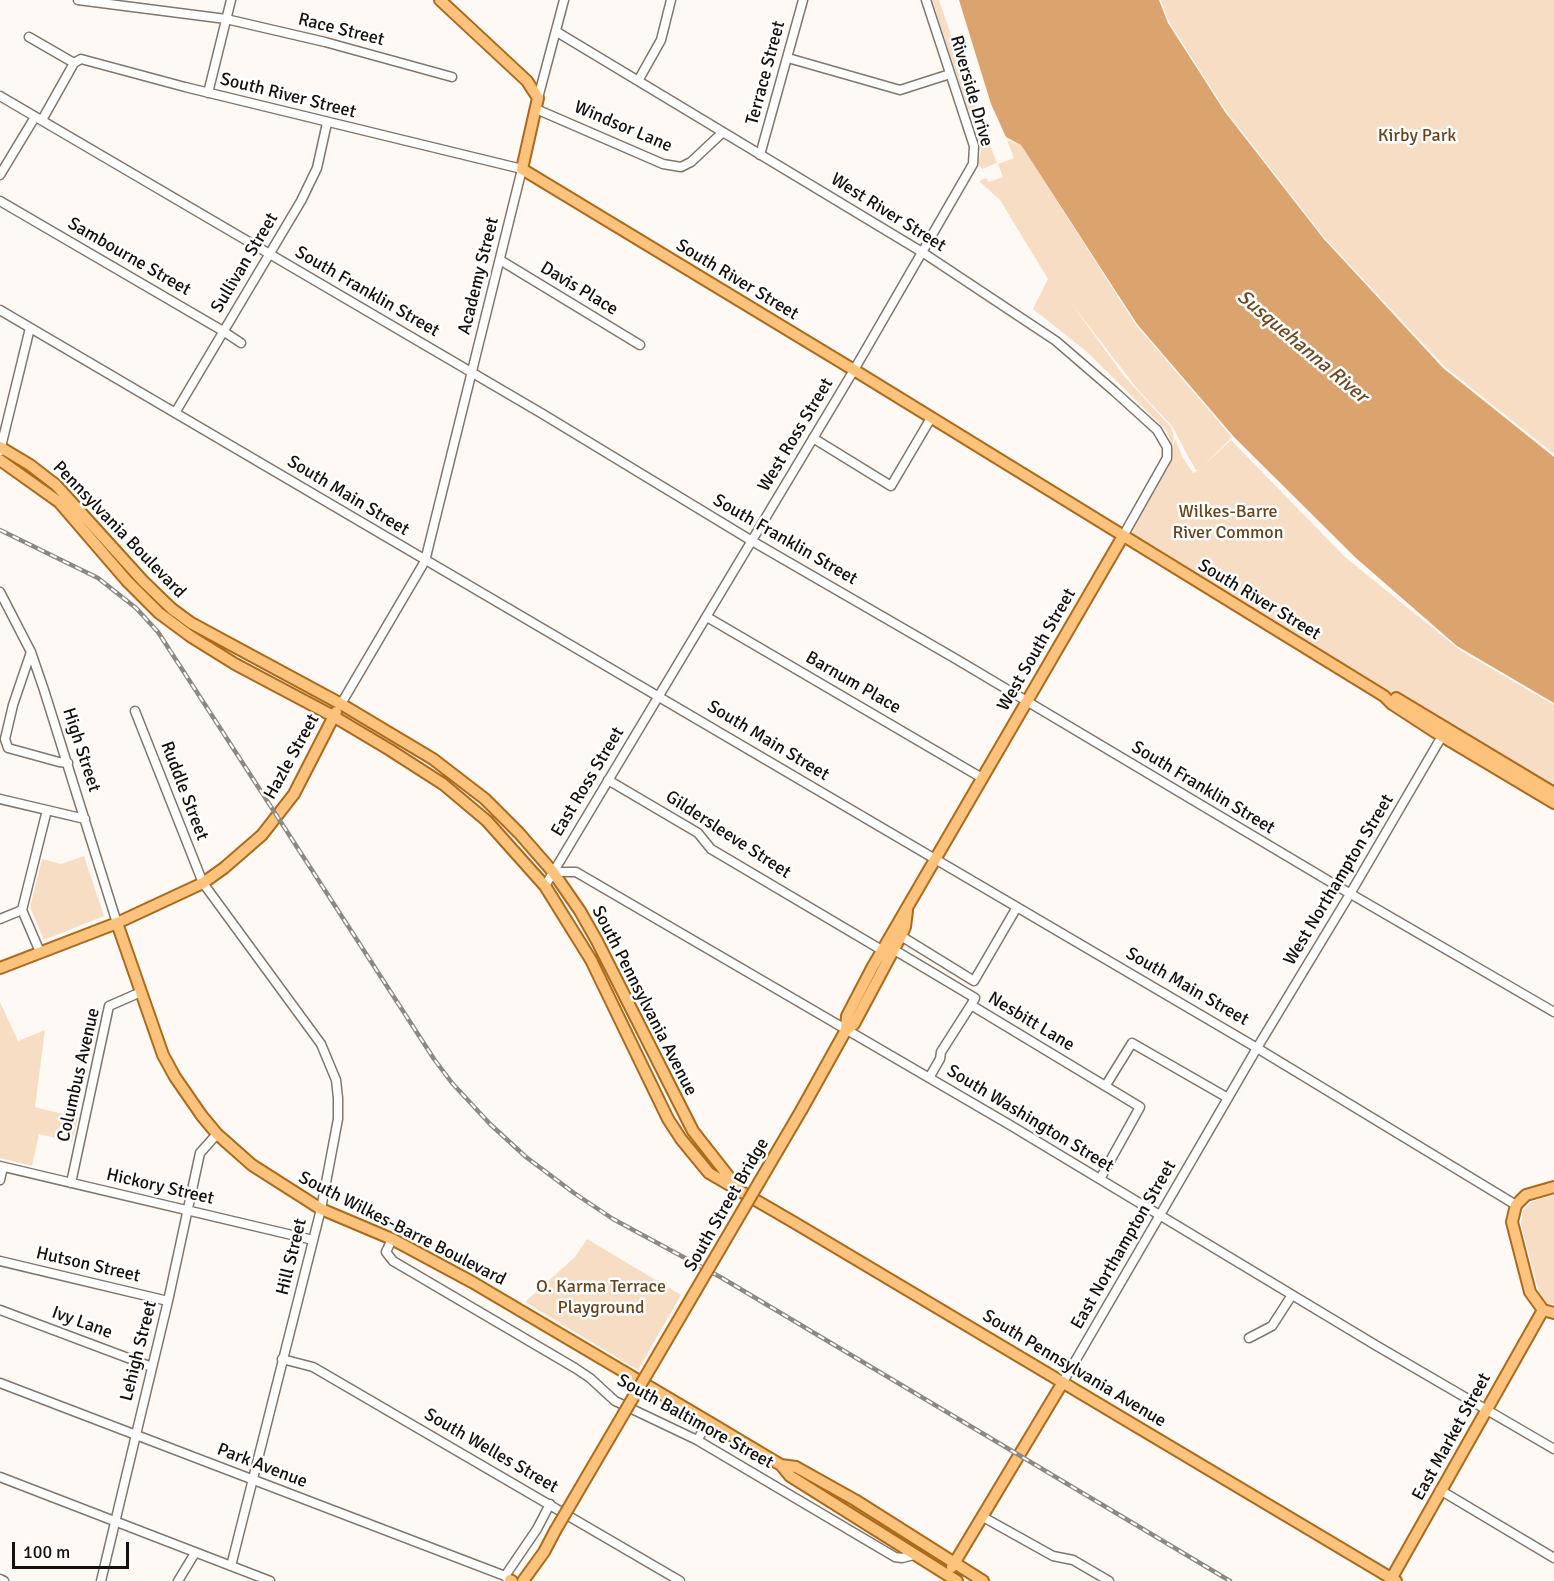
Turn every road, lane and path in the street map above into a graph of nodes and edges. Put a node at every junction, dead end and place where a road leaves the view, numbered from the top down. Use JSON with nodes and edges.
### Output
{"nodes":[{"id":1,"x":78,"y":0,"type":"edge"},
{"id":2,"x":231,"y":0,"type":"edge"},
{"id":3,"x":440,"y":0,"type":"edge"},
{"id":4,"x":564,"y":0,"type":"edge"},
{"id":5,"x":671,"y":0,"type":"edge"},
{"id":6,"x":803,"y":0,"type":"edge"},
{"id":7,"x":926,"y":0,"type":"edge"},
{"id":8,"x":226,"y":19,"type":"junction"},
{"id":9,"x":557,"y":32,"type":"junction"},
{"id":10,"x":29,"y":37,"type":"dead end"},
{"id":11,"x":788,"y":58,"type":"junction"},
{"id":12,"x":74,"y":63,"type":"junction"},
{"id":13,"x":950,"y":74,"type":"junction"},
{"id":14,"x":452,"y":77,"type":"dead end"},
{"id":15,"x":638,"y":81,"type":"junction"},
{"id":16,"x":208,"y":93,"type":"junction"},
{"id":17,"x":0,"y":96,"type":"edge"},
{"id":18,"x":537,"y":104,"type":"junction"},
{"id":19,"x":39,"y":118,"type":"junction"},
{"id":20,"x":327,"y":123,"type":"junction"},
{"id":21,"x":723,"y":132,"type":"junction"},
{"id":22,"x":760,"y":155,"type":"junction"},
{"id":23,"x":522,"y":169,"type":"junction"},
{"id":24,"x":0,"y":175,"type":"edge"},
{"id":25,"x":0,"y":201,"type":"edge"},
{"id":26,"x":922,"y":252,"type":"junction"},
{"id":27,"x":269,"y":254,"type":"junction"},
{"id":28,"x":500,"y":260,"type":"junction"},
{"id":29,"x":0,"y":310,"type":"edge"},
{"id":30,"x":30,"y":328,"type":"junction"},
{"id":31,"x":223,"y":331,"type":"junction"},
{"id":32,"x":241,"y":343,"type":"dead end"},
{"id":33,"x":640,"y":345,"type":"dead end"},
{"id":34,"x":854,"y":370,"type":"junction"},
{"id":35,"x":471,"y":372,"type":"junction"},
{"id":36,"x":175,"y":413,"type":"junction"},
{"id":37,"x":931,"y":418,"type":"junction"},
{"id":38,"x":813,"y":438,"type":"junction"},
{"id":39,"x":0,"y":449,"type":"edge"},
{"id":40,"x":1167,"y":458,"type":"joint"},
{"id":41,"x":0,"y":460,"type":"edge"},
{"id":42,"x":1123,"y":536,"type":"junction"},
{"id":43,"x":752,"y":541,"type":"junction"},
{"id":44,"x":425,"y":561,"type":"junction"},
{"id":45,"x":0,"y":592,"type":"edge"},
{"id":46,"x":707,"y":617,"type":"junction"},
{"id":47,"x":31,"y":652,"type":"junction"},
{"id":48,"x":659,"y":696,"type":"junction"},
{"id":49,"x":1026,"y":702,"type":"junction"},
{"id":50,"x":341,"y":704,"type":"junction"},
{"id":51,"x":135,"y":711,"type":"dead end"},
{"id":52,"x":333,"y":716,"type":"junction"},
{"id":53,"x":1444,"y":732,"type":"junction"},
{"id":54,"x":68,"y":762,"type":"junction"},
{"id":55,"x":982,"y":778,"type":"junction"},
{"id":56,"x":608,"y":780,"type":"junction"},
{"id":57,"x":1554,"y":793,"type":"edge"},
{"id":58,"x":0,"y":798,"type":"edge"},
{"id":59,"x":1554,"y":803,"type":"edge"},
{"id":60,"x":47,"y":810,"type":"junction"},
{"id":61,"x":85,"y":819,"type":"junction"},
{"id":62,"x":935,"y":859,"type":"junction"},
{"id":63,"x":553,"y":872,"type":"junction"},
{"id":64,"x":202,"y":883,"type":"junction"},
{"id":65,"x":545,"y":886,"type":"junction"},
{"id":66,"x":1350,"y":894,"type":"junction"},
{"id":67,"x":1017,"y":907,"type":"junction"},
{"id":68,"x":22,"y":910,"type":"junction"},
{"id":69,"x":907,"y":910,"type":"junction"},
{"id":70,"x":0,"y":919,"type":"edge"},
{"id":71,"x":117,"y":923,"type":"junction"},
{"id":72,"x":901,"y":936,"type":"junction"},
{"id":73,"x":888,"y":950,"type":"junction"},
{"id":74,"x":40,"y":952,"type":"junction"},
{"id":75,"x":0,"y":968,"type":"edge"},
{"id":76,"x":141,"y":992,"type":"junction"},
{"id":77,"x":971,"y":1005,"type":"junction"},
{"id":78,"x":1554,"y":1012,"type":"edge"},
{"id":79,"x":846,"y":1030,"type":"junction"},
{"id":80,"x":1257,"y":1048,"type":"junction"},
{"id":81,"x":929,"y":1078,"type":"junction"},
{"id":82,"x":1106,"y":1085,"type":"junction"},
{"id":83,"x":1228,"y":1098,"type":"junction"},
{"id":84,"x":217,"y":1134,"type":"junction"},
{"id":85,"x":2,"y":1166,"type":"edge"},
{"id":86,"x":1100,"y":1179,"type":"junction"},
{"id":87,"x":0,"y":1180,"type":"edge"},
{"id":88,"x":71,"y":1183,"type":"junction"},
{"id":89,"x":1554,"y":1187,"type":"edge"},
{"id":90,"x":739,"y":1190,"type":"junction"},
{"id":91,"x":1516,"y":1205,"type":"junction"},
{"id":92,"x":321,"y":1209,"type":"junction"},
{"id":93,"x":187,"y":1210,"type":"junction"},
{"id":94,"x":1161,"y":1216,"type":"junction"},
{"id":95,"x":392,"y":1239,"type":"junction"},
{"id":96,"x":313,"y":1240,"type":"junction"},
{"id":97,"x":0,"y":1261,"type":"edge"},
{"id":98,"x":1292,"y":1295,"type":"junction"},
{"id":99,"x":168,"y":1301,"type":"junction"},
{"id":100,"x":0,"y":1310,"type":"edge"},
{"id":101,"x":1549,"y":1311,"type":"edge"},
{"id":102,"x":1250,"y":1338,"type":"dead end"},
{"id":103,"x":282,"y":1359,"type":"junction"},
{"id":104,"x":152,"y":1367,"type":"junction"},
{"id":105,"x":1063,"y":1382,"type":"junction"},
{"id":106,"x":0,"y":1383,"type":"edge"},
{"id":107,"x":1486,"y":1408,"type":"junction"},
{"id":108,"x":709,"y":1422,"type":"junction"},
{"id":109,"x":136,"y":1435,"type":"junction"},
{"id":110,"x":697,"y":1440,"type":"junction"},
{"id":111,"x":1554,"y":1449,"type":"edge"},
{"id":112,"x":781,"y":1465,"type":"junction"},
{"id":113,"x":0,"y":1477,"type":"edge"},
{"id":114,"x":252,"y":1479,"type":"junction"},
{"id":115,"x":1440,"y":1490,"type":"junction"},
{"id":116,"x":550,"y":1504,"type":"junction"},
{"id":117,"x":983,"y":1517,"type":"junction"},
{"id":118,"x":860,"y":1519,"type":"junction"},
{"id":119,"x":116,"y":1522,"type":"junction"},
{"id":120,"x":848,"y":1530,"type":"junction"},
{"id":121,"x":195,"y":1553,"type":"junction"},
{"id":122,"x":914,"y":1555,"type":"junction"},
{"id":123,"x":1554,"y":1558,"type":"edge"},
{"id":124,"x":954,"y":1563,"type":"junction"},
{"id":125,"x":231,"y":1566,"type":"junction"},
{"id":126,"x":0,"y":1579,"type":"edge"},
{"id":127,"x":509,"y":1579,"type":"edge"},
{"id":128,"x":949,"y":1579,"type":"edge"},
{"id":129,"x":1392,"y":1580,"type":"edge"},
{"id":130,"x":4,"y":1581,"type":"edge"},
{"id":131,"x":101,"y":1581,"type":"edge"},
{"id":132,"x":178,"y":1581,"type":"edge"},
{"id":133,"x":270,"y":1581,"type":"edge"},
{"id":134,"x":523,"y":1581,"type":"edge"},
{"id":135,"x":680,"y":1581,"type":"edge"},
{"id":136,"x":982,"y":1581,"type":"edge"},
{"id":137,"x":1109,"y":1581,"type":"edge"}],
"edges":[{"from":1,"to":8,"type":"street","name":"Race Street"},
{"from":2,"to":8,"type":"street"},
{"from":3,"to":18,"type":"main road"},
{"from":4,"to":9,"type":"street","name":"Academy Street"},
{"from":5,"to":15,"type":"street"},
{"from":6,"to":11,"type":"street","name":"Terrace Street"},
{"from":7,"to":13,"type":"street","name":"Riverside Drive"},
{"from":8,"to":14,"type":"street","name":"Race Street"},
{"from":8,"to":16,"type":"street"},
{"from":9,"to":15,"type":"street","name":"West River Street"},
{"from":9,"to":18,"type":"street","name":"Academy Street"},
{"from":10,"to":12,"type":"street"},
{"from":11,"to":13,"type":"street"},
{"from":11,"to":22,"type":"street","name":"Terrace Street"},
{"from":12,"to":16,"type":"street","name":"South River Street"},
{"from":12,"to":19,"type":"street"},
{"from":13,"to":26,"type":"street","name":"Riverside Drive"},
{"from":15,"to":21,"type":"street","name":"West River Street"},
{"from":16,"to":20,"type":"street","name":"South River Street"},
{"from":17,"to":19,"type":"street","name":"South Franklin Street"},
{"from":18,"to":21,"type":"street","name":"Windsor Lane"},
{"from":18,"to":23,"type":"main road","name":"Academy Street"},
{"from":19,"to":24,"type":"street"},
{"from":19,"to":27,"type":"street","name":"South Franklin Street"},
{"from":20,"to":23,"type":"street","name":"South River Street"},
{"from":20,"to":27,"type":"street","name":"Sullivan Street"},
{"from":21,"to":22,"type":"street","name":"West River Street"},
{"from":22,"to":26,"type":"street","name":"West River Street"},
{"from":23,"to":28,"type":"street","name":"Academy Street"},
{"from":23,"to":34,"type":"main road","name":"South River Street"},
{"from":25,"to":31,"type":"street","name":"Sambourne Street"},
{"from":26,"to":34,"type":"street","name":"West Ross Street"},
{"from":26,"to":40,"type":"street","name":"West River Street"},
{"from":27,"to":31,"type":"street","name":"Sullivan Street"},
{"from":27,"to":35,"type":"street","name":"South Franklin Street"},
{"from":28,"to":33,"type":"street","name":"Davis Place"},
{"from":28,"to":35,"type":"street","name":"Academy Street"},
{"from":29,"to":30,"type":"street","name":"South Main Street"},
{"from":30,"to":36,"type":"street","name":"South Main Street"},
{"from":30,"to":39,"type":"street"},
{"from":31,"to":32,"type":"street","name":"Sambourne Street"},
{"from":31,"to":36,"type":"street","name":"Sullivan Street"},
{"from":34,"to":37,"type":"main road","name":"South River Street"},
{"from":34,"to":38,"type":"street","name":"West Ross Street"},
{"from":35,"to":43,"type":"street","name":"South Franklin Street"},
{"from":35,"to":44,"type":"street","name":"Academy Street"},
{"from":36,"to":44,"type":"street","name":"South Main Street"},
{"from":37,"to":38,"type":"street"},
{"from":37,"to":42,"type":"main road","name":"South River Street"},
{"from":38,"to":43,"type":"street","name":"West Ross Street"},
{"from":39,"to":50,"type":"main road","name":"Pennsylvania Boulevard"},
{"from":40,"to":42,"type":"street","name":"West South Street"},
{"from":41,"to":52,"type":"main road","name":"Pennsylvania Boulevard"},
{"from":42,"to":49,"type":"main road","name":"West South Street"},
{"from":42,"to":53,"type":"main road","name":"South River Street"},
{"from":43,"to":46,"type":"street","name":"West Ross Street"},
{"from":43,"to":49,"type":"street","name":"South Franklin Street"},
{"from":44,"to":48,"type":"street","name":"South Main Street"},
{"from":44,"to":50,"type":"street","name":"Hazle Street"},
{"from":45,"to":47,"type":"street","name":"High Street"},
{"from":46,"to":48,"type":"street","name":"West Ross Street"},
{"from":46,"to":55,"type":"street","name":"Barnum Place"},
{"from":47,"to":54,"type":"street","name":"High Street"},
{"from":47,"to":54,"type":"street"},
{"from":48,"to":56,"type":"street","name":"East Ross Street"},
{"from":48,"to":62,"type":"street","name":"South Main Street"},
{"from":49,"to":55,"type":"main road","name":"West South Street"},
{"from":49,"to":66,"type":"street","name":"South Franklin Street"},
{"from":50,"to":52,"type":"main road","name":"Hazle Street"},
{"from":50,"to":63,"type":"main road","name":"South Pennsylvania Avenue"},
{"from":51,"to":64,"type":"street","name":"Ruddle Street"},
{"from":52,"to":64,"type":"main road","name":"Hazle Street"},
{"from":52,"to":65,"type":"main road","name":"South Pennsylvania Avenue"},
{"from":53,"to":57,"type":"main road","name":"South River Street"},
{"from":53,"to":59,"type":"main road","name":"South River Street"},
{"from":53,"to":66,"type":"street","name":"West Northampton Street"},
{"from":54,"to":61,"type":"street","name":"High Street"},
{"from":55,"to":62,"type":"main road","name":"West South Street"},
{"from":56,"to":63,"type":"street","name":"East Ross Street"},
{"from":56,"to":73,"type":"street","name":"Gildersleeve Street"},
{"from":58,"to":60,"type":"street"},
{"from":60,"to":61,"type":"street"},
{"from":60,"to":68,"type":"street"},
{"from":61,"to":71,"type":"street","name":"High Street"},
{"from":62,"to":67,"type":"street","name":"South Main Street"},
{"from":62,"to":69,"type":"main road","name":"West South Street"},
{"from":63,"to":65,"type":"street","name":"East Ross Street"},
{"from":63,"to":79,"type":"street","name":"South Washington Street"},
{"from":63,"to":90,"type":"main road","name":"South Pennsylvania Avenue"},
{"from":64,"to":71,"type":"main road","name":"Hazle Street"},
{"from":64,"to":92,"type":"street","name":"Hill Street"},
{"from":65,"to":90,"type":"main road","name":"South Pennsylvania Avenue"},
{"from":66,"to":78,"type":"street","name":"South Franklin Street"},
{"from":66,"to":80,"type":"street","name":"West Northampton Street"},
{"from":67,"to":72,"type":"street"},
{"from":67,"to":80,"type":"street","name":"South Main Street"},
{"from":68,"to":70,"type":"street"},
{"from":68,"to":74,"type":"street"},
{"from":69,"to":72,"type":"main road"},
{"from":69,"to":73,"type":"main road"},
{"from":71,"to":74,"type":"main road","name":"Hazle Street"},
{"from":71,"to":76,"type":"main road","name":"South Wilkes-Barre Boulevard"},
{"from":72,"to":73,"type":"main road"},
{"from":73,"to":77,"type":"street","name":"Nesbitt Lane"},
{"from":73,"to":79,"type":"main road","name":"South Street Bridge"},
{"from":74,"to":75,"type":"main road","name":"Hazle Street"},
{"from":76,"to":84,"type":"main road","name":"South Wilkes-Barre Boulevard"},
{"from":76,"to":88,"type":"street","name":"Columbus Avenue"},
{"from":77,"to":81,"type":"street"},
{"from":77,"to":82,"type":"street","name":"Nesbitt Lane"},
{"from":79,"to":81,"type":"street","name":"South Washington Street"},
{"from":79,"to":134,"type":"main road","name":"South Street Bridge","bridge":true},
{"from":80,"to":83,"type":"street","name":"East Northampton Street"},
{"from":80,"to":91,"type":"street","name":"South Main Street"},
{"from":81,"to":86,"type":"street","name":"South Washington Street"},
{"from":82,"to":83,"type":"street"},
{"from":82,"to":86,"type":"street","name":"Nesbitt Lane"},
{"from":83,"to":94,"type":"street","name":"East Northampton Street"},
{"from":84,"to":92,"type":"main road","name":"South Wilkes-Barre Boulevard"},
{"from":84,"to":93,"type":"street","name":"Lehigh Street"},
{"from":85,"to":87,"type":"street"},
{"from":85,"to":88,"type":"street","name":"Hickory Street"},
{"from":86,"to":94,"type":"street","name":"South Washington Street"},
{"from":88,"to":93,"type":"street","name":"Hickory Street"},
{"from":89,"to":91,"type":"main road"},
{"from":90,"to":105,"type":"main road","name":"South Pennsylvania Avenue"},
{"from":91,"to":101,"type":"main road"},
{"from":92,"to":95,"type":"main road","name":"South Wilkes-Barre Boulevard"},
{"from":92,"to":96,"type":"street","name":"Hill Street"},
{"from":93,"to":96,"type":"street","name":"Hickory Street"},
{"from":93,"to":99,"type":"street","name":"Lehigh Street"},
{"from":94,"to":98,"type":"street","name":"South Washington Street"},
{"from":94,"to":105,"type":"street","name":"East Northampton Street"},
{"from":95,"to":108,"type":"main road","name":"South Wilkes-Barre Boulevard"},
{"from":95,"to":110,"type":"street","name":"South Baltimore Street"},
{"from":96,"to":103,"type":"street","name":"Hill Street"},
{"from":97,"to":99,"type":"street","name":"Hutson Street"},
{"from":98,"to":102,"type":"street"},
{"from":98,"to":107,"type":"street","name":"South Washington Street"},
{"from":99,"to":104,"type":"street","name":"Lehigh Street"},
{"from":100,"to":104,"type":"street","name":"Ivy Lane"},
{"from":101,"to":107,"type":"main road","name":"East Market Street"},
{"from":103,"to":114,"type":"street","name":"Hill Street"},
{"from":103,"to":116,"type":"street","name":"South Welles Street"},
{"from":104,"to":109,"type":"street","name":"Lehigh Street"},
{"from":105,"to":117,"type":"main road","name":"East Northampton Street"},
{"from":105,"to":129,"type":"main road","name":"South Pennsylvania Avenue"},
{"from":106,"to":109,"type":"street","name":"Park Avenue"},
{"from":107,"to":111,"type":"street","name":"South Washington Street"},
{"from":107,"to":115,"type":"main road","name":"East Market Street"},
{"from":108,"to":110,"type":"street"},
{"from":108,"to":112,"type":"main road","name":"South Wilkes-Barre Boulevard"},
{"from":109,"to":114,"type":"street","name":"Park Avenue"},
{"from":109,"to":119,"type":"street","name":"Lehigh Street"},
{"from":110,"to":120,"type":"street","name":"South Baltimore Street"},
{"from":112,"to":118,"type":"main road","name":"South Wilkes-Barre Boulevard"},
{"from":112,"to":124,"type":"main road","name":"South Wilkes-Barre Boulevard"},
{"from":113,"to":119,"type":"street"},
{"from":114,"to":125,"type":"street","name":"Hill Street"},
{"from":114,"to":127,"type":"street","name":"Park Avenue"},
{"from":115,"to":123,"type":"street"},
{"from":115,"to":129,"type":"main road","name":"East Market Street"},
{"from":116,"to":127,"type":"street"},
{"from":116,"to":135,"type":"street","name":"South Welles Street"},
{"from":117,"to":124,"type":"main road","name":"East Northampton Street"},
{"from":117,"to":137,"type":"street"},
{"from":118,"to":120,"type":"street"},
{"from":118,"to":122,"type":"main road","name":"South Wilkes-Barre Boulevard"},
{"from":119,"to":121,"type":"street"},
{"from":119,"to":131,"type":"street","name":"Lehigh Street"},
{"from":120,"to":122,"type":"street","name":"South Baltimore Street"},
{"from":121,"to":125,"type":"street"},
{"from":121,"to":132,"type":"street"},
{"from":122,"to":128,"type":"main road","name":"South Wilkes-Barre Boulevard"},
{"from":124,"to":128,"type":"main road","name":"East Northampton Street"},
{"from":124,"to":136,"type":"main road","name":"South Wilkes-Barre Boulevard"},
{"from":125,"to":133,"type":"street"},
{"from":126,"to":130,"type":"street"}]}
